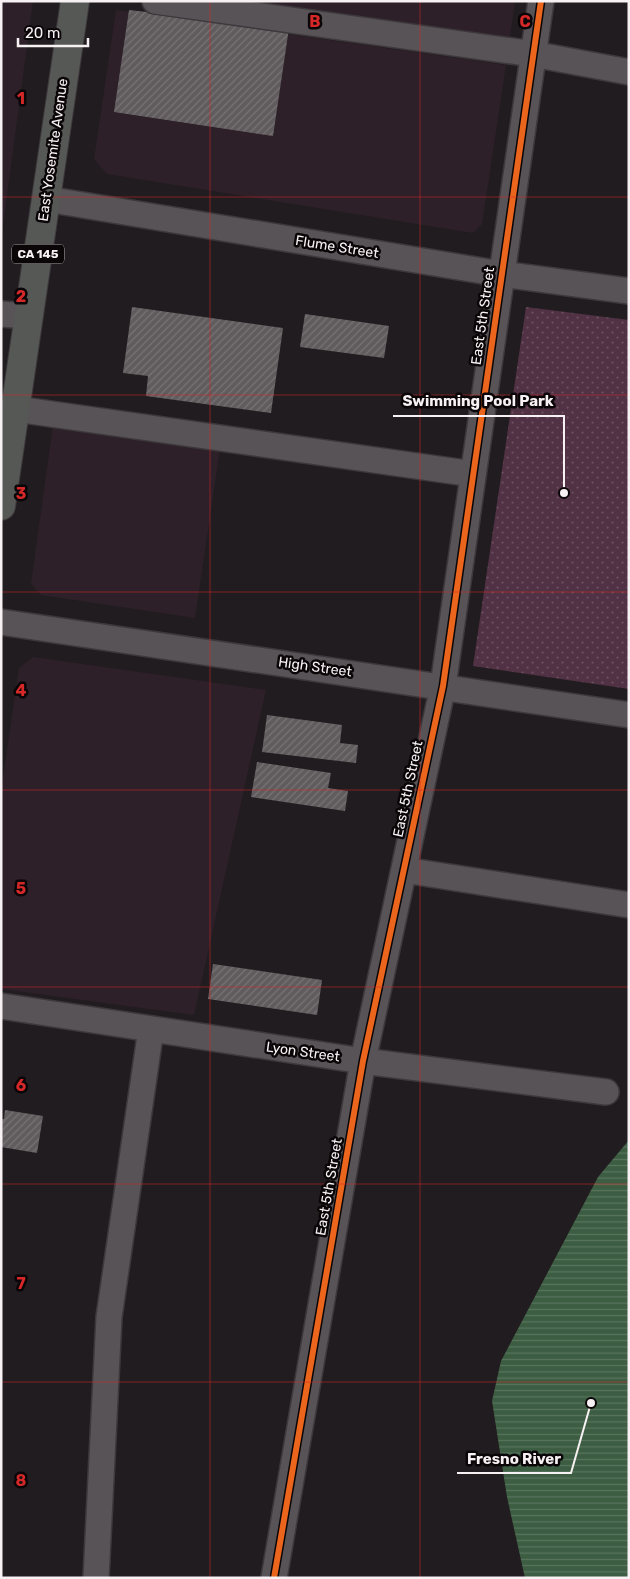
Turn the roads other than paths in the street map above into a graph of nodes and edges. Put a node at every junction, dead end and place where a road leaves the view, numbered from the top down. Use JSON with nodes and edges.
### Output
{"nodes":[{"id":1,"x":75,"y":1,"type":"edge"},
{"id":2,"x":156,"y":1,"type":"edge"},
{"id":3,"x":541,"y":1,"type":"edge"},
{"id":4,"x":272,"y":10,"type":"edge"},
{"id":5,"x":533,"y":54,"type":"junction"},
{"id":6,"x":629,"y":72,"type":"edge"},
{"id":7,"x":46,"y":199,"type":"junction"},
{"id":8,"x":501,"y":274,"type":"junction"},
{"id":9,"x":629,"y":291,"type":"edge"},
{"id":10,"x":1,"y":314,"type":"edge"},
{"id":11,"x":29,"y":316,"type":"junction"},
{"id":12,"x":16,"y":409,"type":"junction"},
{"id":13,"x":473,"y":474,"type":"junction"},
{"id":14,"x":1,"y":506,"type":"edge"},
{"id":15,"x":1,"y":622,"type":"edge"},
{"id":16,"x":443,"y":686,"type":"junction"},
{"id":17,"x":629,"y":714,"type":"edge"},
{"id":18,"x":404,"y":870,"type":"junction"},
{"id":19,"x":629,"y":906,"type":"edge"},
{"id":20,"x":1,"y":1006,"type":"edge"},
{"id":21,"x":151,"y":1029,"type":"junction"},
{"id":22,"x":363,"y":1061,"type":"junction"},
{"id":23,"x":606,"y":1092,"type":"dead end"},
{"id":24,"x":96,"y":1578,"type":"edge"},
{"id":25,"x":274,"y":1578,"type":"edge"}],
"edges":[{"from":1,"to":7,"type":"main road","name":"East Yosemite Avenue","number":"CA 145"},
{"from":2,"to":4,"type":"street"},
{"from":3,"to":5,"type":"street","name":"East 5th Street"},
{"from":4,"to":5,"type":"street"},
{"from":5,"to":6,"type":"street"},
{"from":5,"to":8,"type":"street","name":"East 5th Street"},
{"from":7,"to":8,"type":"street","name":"Flume Street"},
{"from":7,"to":11,"type":"main road","name":"East Yosemite Avenue","number":"CA 145"},
{"from":8,"to":9,"type":"street","name":"Flume Street"},
{"from":8,"to":13,"type":"street","name":"East 5th Street"},
{"from":10,"to":11,"type":"street"},
{"from":11,"to":12,"type":"main road","name":"East Yosemite Avenue","number":"CA 145"},
{"from":12,"to":13,"type":"street"},
{"from":12,"to":14,"type":"main road","name":"East Yosemite Avenue","number":"CA 145"},
{"from":13,"to":16,"type":"street","name":"East 5th Street"},
{"from":15,"to":16,"type":"street","name":"High Street"},
{"from":16,"to":17,"type":"street","name":"High Street"},
{"from":16,"to":18,"type":"street","name":"East 5th Street"},
{"from":18,"to":19,"type":"street"},
{"from":18,"to":22,"type":"street","name":"East 5th Street"},
{"from":20,"to":21,"type":"street","name":"Lyon Street"},
{"from":21,"to":22,"type":"street","name":"Lyon Street"},
{"from":21,"to":24,"type":"street"},
{"from":22,"to":23,"type":"street","name":"Lyon Street"},
{"from":22,"to":25,"type":"street","name":"East 5th Street"}]}
